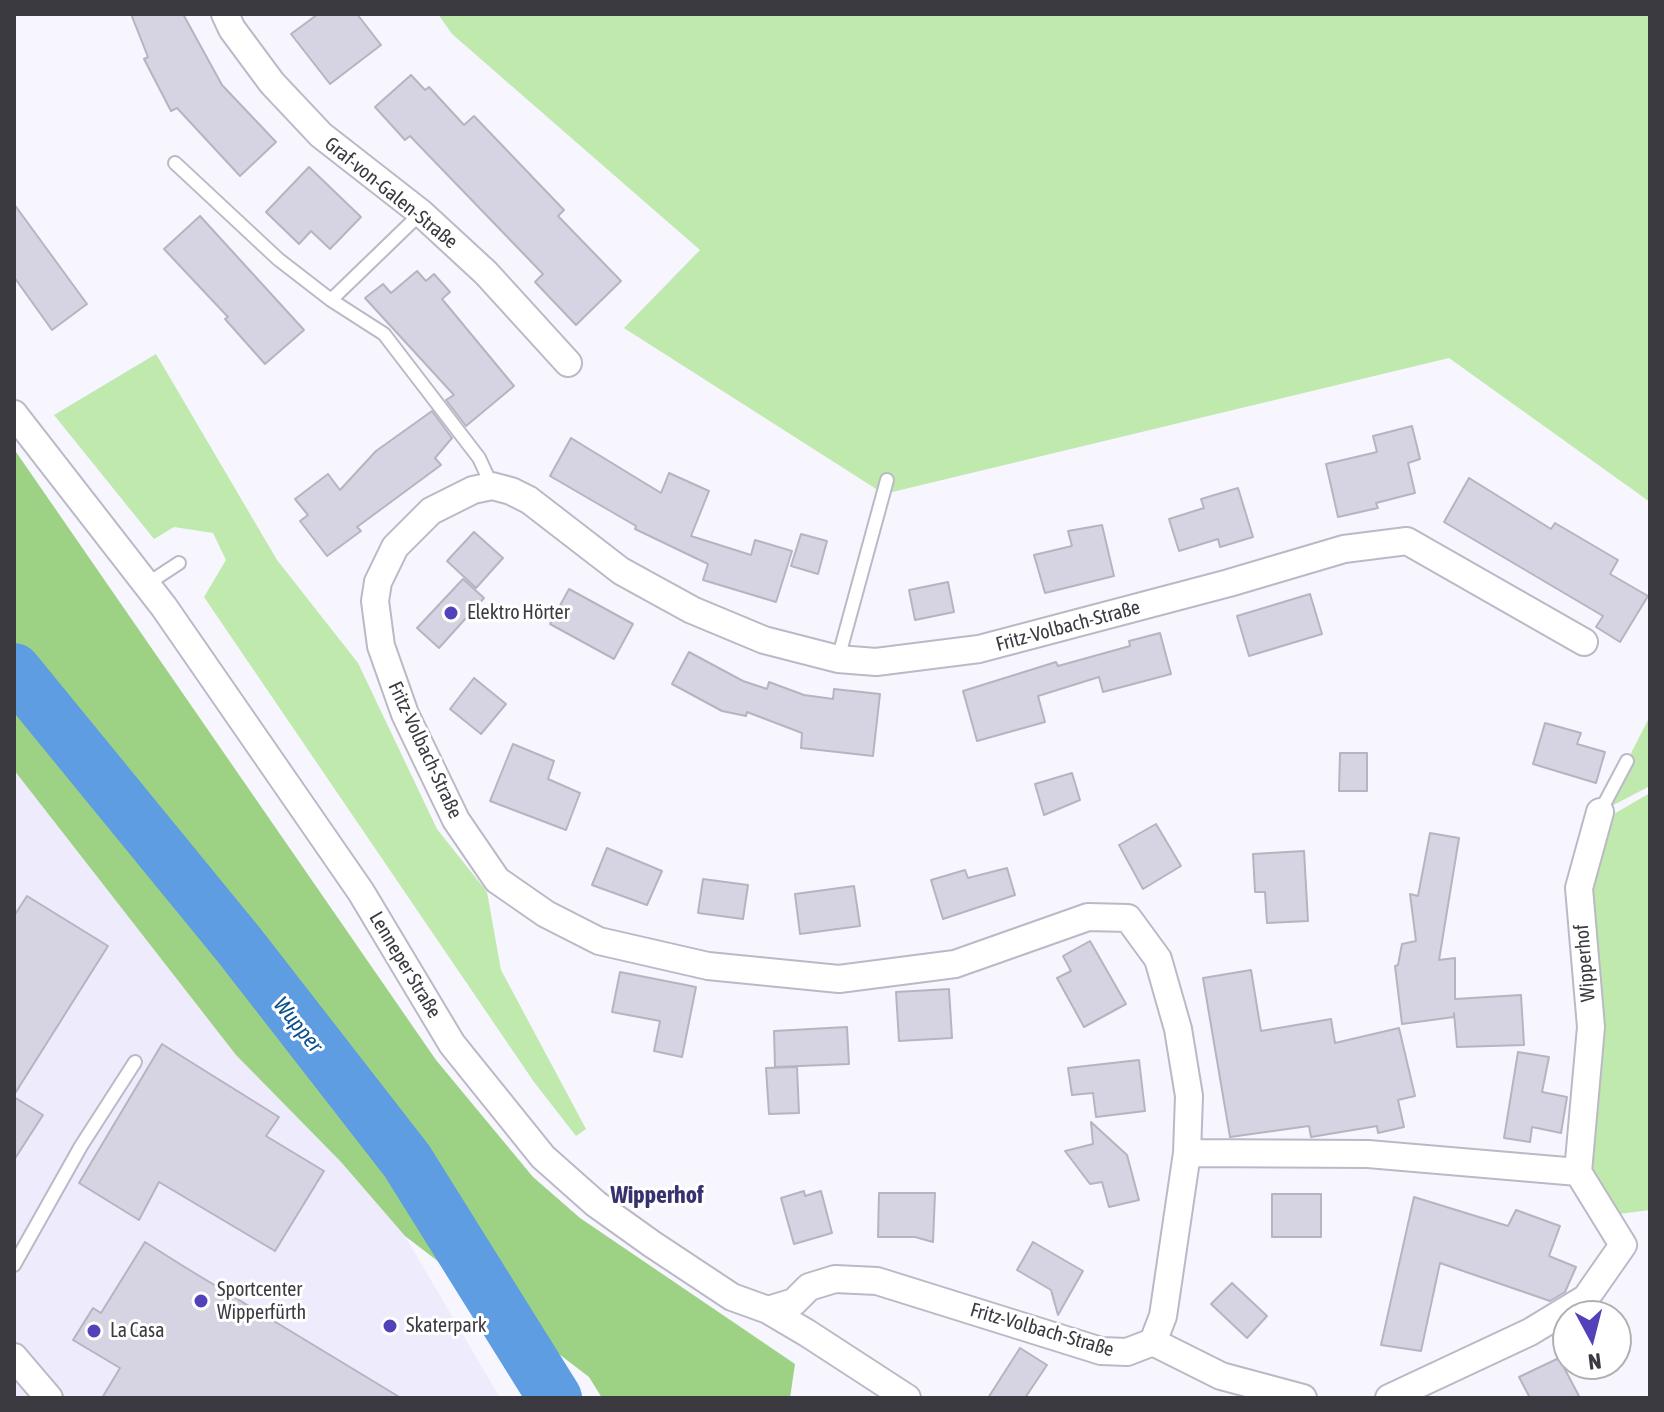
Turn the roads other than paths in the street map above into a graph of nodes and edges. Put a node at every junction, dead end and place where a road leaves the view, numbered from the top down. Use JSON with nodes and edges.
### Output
{"nodes":[{"id":1,"x":225,"y":14,"type":"edge"},
{"id":2,"x":175,"y":163,"type":"dead end"},
{"id":3,"x":421,"y":213,"type":"junction"},
{"id":4,"x":331,"y":300,"type":"junction"},
{"id":5,"x":568,"y":363,"type":"dead end"},
{"id":6,"x":14,"y":414,"type":"edge"},
{"id":7,"x":887,"y":480,"type":"dead end"},
{"id":8,"x":492,"y":486,"type":"junction"},
{"id":9,"x":179,"y":563,"type":"dead end"},
{"id":10,"x":147,"y":584,"type":"junction"},
{"id":11,"x":1584,"y":642,"type":"dead end"},
{"id":12,"x":838,"y":659,"type":"junction"},
{"id":13,"x":1627,"y":761,"type":"dead end"},
{"id":14,"x":1600,"y":812,"type":"joint"},
{"id":15,"x":135,"y":1062,"type":"dead end"},
{"id":16,"x":1187,"y":1153,"type":"junction"},
{"id":17,"x":1578,"y":1172,"type":"junction"},
{"id":18,"x":14,"y":1265,"type":"edge"},
{"id":19,"x":768,"y":1310,"type":"junction"},
{"id":20,"x":1153,"y":1342,"type":"junction"},
{"id":21,"x":14,"y":1357,"type":"edge"},
{"id":22,"x":49,"y":1398,"type":"edge"},
{"id":23,"x":907,"y":1398,"type":"edge"},
{"id":24,"x":1303,"y":1398,"type":"edge"},
{"id":25,"x":1389,"y":1398,"type":"edge"}],
"edges":[{"from":1,"to":3,"type":"street","name":"Graf-von-Galen-Straße"},
{"from":2,"to":4,"type":"lane"},
{"from":3,"to":4,"type":"lane"},
{"from":3,"to":5,"type":"street","name":"Graf-von-Galen-Straße"},
{"from":4,"to":8,"type":"lane"},
{"from":6,"to":10,"type":"street","name":"Lenneper Straße"},
{"from":7,"to":12,"type":"lane"},
{"from":8,"to":12,"type":"street","name":"Fritz-Volbach-Straße"},
{"from":8,"to":16,"type":"street","name":"Fritz-Volbach-Straße"},
{"from":9,"to":10,"type":"lane"},
{"from":10,"to":19,"type":"street","name":"Lenneper Straße"},
{"from":11,"to":12,"type":"street","name":"Fritz-Volbach-Straße"},
{"from":13,"to":14,"type":"lane","name":"Wipperhof"},
{"from":14,"to":17,"type":"street","name":"Wipperhof"},
{"from":15,"to":18,"type":"lane"},
{"from":16,"to":17,"type":"street"},
{"from":16,"to":20,"type":"street","name":"Fritz-Volbach-Straße"},
{"from":17,"to":25,"type":"street"},
{"from":19,"to":20,"type":"street","name":"Fritz-Volbach-Straße"},
{"from":19,"to":23,"type":"street","name":"Lenneper Straße"},
{"from":20,"to":24,"type":"street"},
{"from":21,"to":22,"type":"street"}]}
